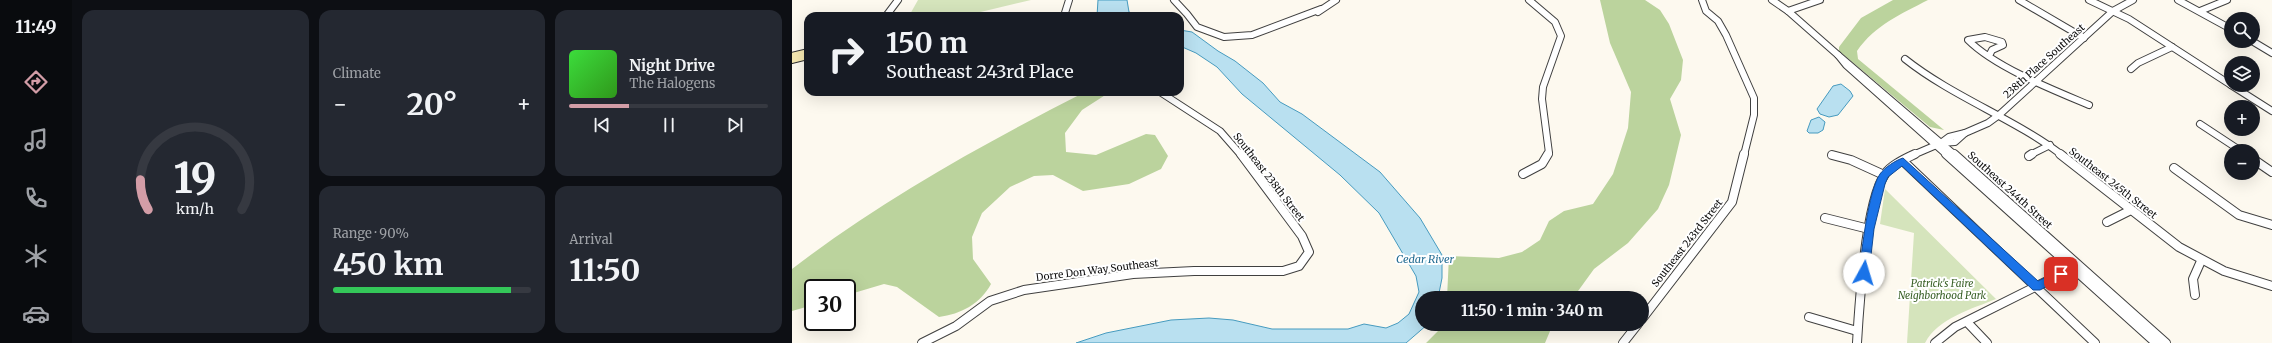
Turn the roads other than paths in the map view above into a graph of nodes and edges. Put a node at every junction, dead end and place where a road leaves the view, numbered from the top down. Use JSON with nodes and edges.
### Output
{"nodes":[{"id":1,"x":898,"y":0,"type":"edge"},
{"id":2,"x":1069,"y":0,"type":"edge"},
{"id":3,"x":1174,"y":0,"type":"edge"},
{"id":4,"x":1336,"y":0,"type":"edge"},
{"id":5,"x":1529,"y":0,"type":"edge"},
{"id":6,"x":1702,"y":0,"type":"edge"},
{"id":7,"x":1772,"y":0,"type":"edge"},
{"id":8,"x":1820,"y":0,"type":"edge"},
{"id":9,"x":2019,"y":0,"type":"edge"},
{"id":10,"x":2090,"y":0,"type":"edge"},
{"id":11,"x":2133,"y":0,"type":"edge"},
{"id":12,"x":2178,"y":0,"type":"edge"},
{"id":13,"x":2227,"y":0,"type":"edge"},
{"id":14,"x":1321,"y":9,"type":"junction"},
{"id":15,"x":1788,"y":11,"type":"junction"},
{"id":16,"x":2113,"y":11,"type":"junction"},
{"id":17,"x":2200,"y":11,"type":"junction"},
{"id":18,"x":889,"y":12,"type":"edge"},
{"id":19,"x":1065,"y":12,"type":"edge"},
{"id":20,"x":1316,"y":14,"type":"dead end"},
{"id":21,"x":2224,"y":25,"type":"edge"},
{"id":22,"x":2084,"y":38,"type":"junction"},
{"id":23,"x":2260,"y":46,"type":"edge"},
{"id":24,"x":2172,"y":48,"type":"junction"},
{"id":25,"x":2272,"y":53,"type":"edge"},
{"id":26,"x":804,"y":55,"type":"edge"},
{"id":27,"x":1989,"y":56,"type":"junction"},
{"id":28,"x":792,"y":58,"type":"edge"},
{"id":29,"x":1905,"y":58,"type":"dead end"},
{"id":30,"x":2131,"y":69,"type":"dead end"},
{"id":31,"x":2036,"y":81,"type":"junction"},
{"id":32,"x":2224,"y":81,"type":"edge"},
{"id":33,"x":2242,"y":92,"type":"edge"},
{"id":34,"x":1166,"y":96,"type":"edge"},
{"id":35,"x":2089,"y":105,"type":"dead end"},
{"id":36,"x":2272,"y":111,"type":"edge"},
{"id":37,"x":1999,"y":114,"type":"junction"},
{"id":38,"x":2200,"y":124,"type":"dead end"},
{"id":39,"x":1939,"y":144,"type":"junction"},
{"id":40,"x":2230,"y":144,"type":"edge"},
{"id":41,"x":2050,"y":145,"type":"junction"},
{"id":42,"x":1832,"y":155,"type":"dead end"},
{"id":43,"x":2029,"y":156,"type":"dead end"},
{"id":44,"x":1903,"y":161,"type":"junction"},
{"id":45,"x":2260,"y":164,"type":"edge"},
{"id":46,"x":2174,"y":168,"type":"dead end"},
{"id":47,"x":2272,"y":172,"type":"edge"},
{"id":48,"x":1523,"y":174,"type":"dead end"},
{"id":49,"x":1884,"y":175,"type":"junction"},
{"id":50,"x":2131,"y":210,"type":"junction"},
{"id":51,"x":1825,"y":218,"type":"dead end"},
{"id":52,"x":2107,"y":222,"type":"dead end"},
{"id":53,"x":2272,"y":225,"type":"edge"},
{"id":54,"x":1869,"y":229,"type":"junction"},
{"id":55,"x":1307,"y":258,"type":"joint"},
{"id":56,"x":2201,"y":261,"type":"junction"},
{"id":57,"x":2076,"y":267,"type":"junction"},
{"id":58,"x":2272,"y":286,"type":"edge"},
{"id":59,"x":2036,"y":287,"type":"junction"},
{"id":60,"x":2195,"y":295,"type":"dead end"},
{"id":61,"x":1649,"y":310,"type":"edge"},
{"id":62,"x":1809,"y":317,"type":"dead end"},
{"id":63,"x":1967,"y":322,"type":"junction"},
{"id":64,"x":1632,"y":331,"type":"edge"},
{"id":65,"x":1857,"y":331,"type":"junction"},
{"id":66,"x":922,"y":343,"type":"edge"},
{"id":67,"x":1623,"y":343,"type":"edge"},
{"id":68,"x":1856,"y":343,"type":"edge"},
{"id":69,"x":1935,"y":343,"type":"edge"},
{"id":70,"x":1987,"y":343,"type":"edge"},
{"id":71,"x":2095,"y":343,"type":"edge"},
{"id":72,"x":2156,"y":343,"type":"edge"},
{"id":73,"x":2166,"y":343,"type":"edge"}],
"edges":[{"from":1,"to":18,"type":"street"},
{"from":2,"to":19,"type":"street"},
{"from":3,"to":14,"type":"street"},
{"from":4,"to":14,"type":"street"},
{"from":5,"to":48,"type":"street"},
{"from":6,"to":61,"type":"street","name":"Southeast 243rd Street"},
{"from":7,"to":15,"type":"street","name":"Southeast 244th Street"},
{"from":8,"to":15,"type":"street"},
{"from":9,"to":22,"type":"street"},
{"from":10,"to":16,"type":"street"},
{"from":11,"to":16,"type":"street","name":"238th Place Southeast"},
{"from":12,"to":17,"type":"street"},
{"from":13,"to":17,"type":"street"},
{"from":14,"to":20,"type":"street"},
{"from":15,"to":39,"type":"street","name":"Southeast 244th Street"},
{"from":16,"to":22,"type":"street","name":"238th Place Southeast"},
{"from":16,"to":24,"type":"street"},
{"from":17,"to":21,"type":"street"},
{"from":22,"to":31,"type":"street","name":"238th Place Southeast"},
{"from":23,"to":25,"type":"street"},
{"from":24,"to":30,"type":"street"},
{"from":24,"to":32,"type":"street"},
{"from":26,"to":28,"type":"street"},
{"from":27,"to":27,"type":"street"},
{"from":27,"to":31,"type":"street"},
{"from":29,"to":37,"type":"street","name":"Southeast 245th Street"},
{"from":31,"to":35,"type":"street"},
{"from":31,"to":37,"type":"street","name":"238th Place Southeast"},
{"from":33,"to":36,"type":"street"},
{"from":34,"to":55,"type":"street","name":"Southeast 238th Street"},
{"from":37,"to":39,"type":"street","name":"238th Place Southeast"},
{"from":37,"to":41,"type":"street","name":"Southeast 245th Street"},
{"from":38,"to":40,"type":"street"},
{"from":39,"to":44,"type":"street","name":"238th Place Southeast"},
{"from":39,"to":57,"type":"street","name":"Southeast 244th Street"},
{"from":41,"to":43,"type":"street"},
{"from":41,"to":50,"type":"street","name":"Southeast 245th Street"},
{"from":42,"to":49,"type":"street"},
{"from":44,"to":49,"type":"street","name":"238th Place Southeast"},
{"from":44,"to":59,"type":"street"},
{"from":45,"to":47,"type":"street"},
{"from":46,"to":53,"type":"street"},
{"from":49,"to":54,"type":"street"},
{"from":50,"to":52,"type":"street"},
{"from":50,"to":56,"type":"street","name":"Southeast 245th Street"},
{"from":51,"to":54,"type":"street"},
{"from":54,"to":65,"type":"street"},
{"from":55,"to":66,"type":"street","name":"Dorre Don Way Southeast"},
{"from":56,"to":58,"type":"street","name":"Southeast 245th Street"},
{"from":56,"to":60,"type":"street"},
{"from":57,"to":59,"type":"street"},
{"from":57,"to":72,"type":"street","name":"Southeast 244th Street"},
{"from":57,"to":73,"type":"street","name":"Southeast 244th Street"},
{"from":59,"to":63,"type":"street"},
{"from":59,"to":71,"type":"street"},
{"from":62,"to":65,"type":"street"},
{"from":63,"to":69,"type":"street"},
{"from":63,"to":70,"type":"street"},
{"from":64,"to":67,"type":"street"},
{"from":65,"to":68,"type":"street"}]}
